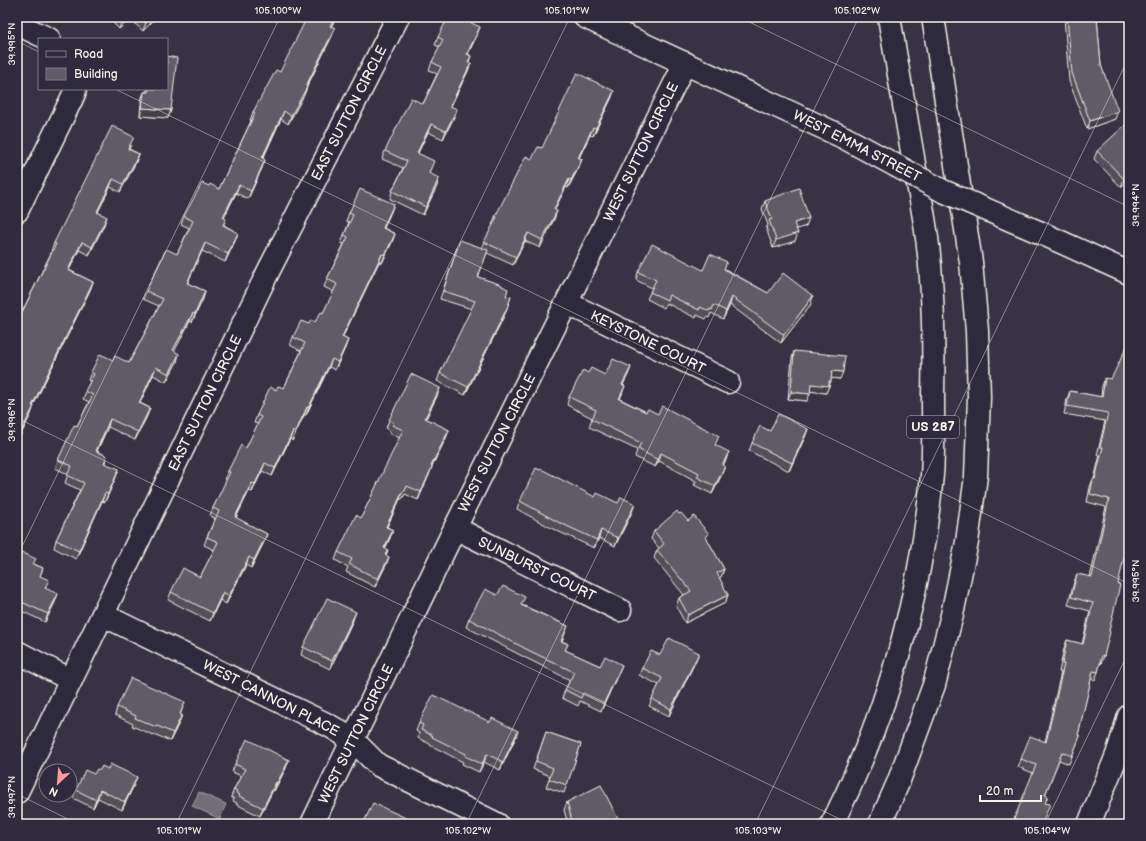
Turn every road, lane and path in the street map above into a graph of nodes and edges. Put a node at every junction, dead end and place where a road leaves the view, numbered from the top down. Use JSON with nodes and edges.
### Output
{"nodes":[{"id":1,"x":398,"y":17,"type":"edge"},
{"id":2,"x":585,"y":17,"type":"edge"},
{"id":3,"x":889,"y":17,"type":"edge"},
{"id":4,"x":933,"y":17,"type":"edge"},
{"id":5,"x":17,"y":24,"type":"edge"},
{"id":6,"x":47,"y":38,"type":"edge"},
{"id":7,"x":685,"y":63,"type":"junction"},
{"id":8,"x":75,"y":90,"type":"edge"},
{"id":9,"x":17,"y":211,"type":"edge"},
{"id":10,"x":1129,"y":273,"type":"edge"},
{"id":11,"x":567,"y":303,"type":"junction"},
{"id":12,"x":728,"y":382,"type":"dead end"},
{"id":13,"x":455,"y":528,"type":"junction"},
{"id":14,"x":620,"y":610,"type":"dead end"},
{"id":15,"x":103,"y":615,"type":"junction"},
{"id":16,"x":17,"y":652,"type":"edge"},
{"id":17,"x":71,"y":680,"type":"junction"},
{"id":18,"x":1129,"y":716,"type":"edge"},
{"id":19,"x":353,"y":740,"type":"junction"},
{"id":20,"x":1123,"y":757,"type":"edge"},
{"id":21,"x":17,"y":792,"type":"edge"},
{"id":22,"x":312,"y":824,"type":"edge"},
{"id":23,"x":497,"y":824,"type":"edge"},
{"id":24,"x":832,"y":824,"type":"edge"},
{"id":25,"x":880,"y":824,"type":"edge"},
{"id":26,"x":1089,"y":824,"type":"edge"}],
"edges":[{"from":1,"to":15,"type":"street","name":"EAST SUTTON CIRCLE"},
{"from":2,"to":7,"type":"street","name":"WEST EMMA STREET"},
{"from":3,"to":24,"type":"street","number":"US 287"},
{"from":4,"to":25,"type":"street","number":"US 287"},
{"from":5,"to":6,"type":"street"},
{"from":7,"to":10,"type":"street","name":"WEST EMMA STREET","bridge":true},
{"from":7,"to":11,"type":"street","name":"WEST SUTTON CIRCLE"},
{"from":8,"to":9,"type":"street"},
{"from":11,"to":12,"type":"street","name":"KEYSTONE COURT"},
{"from":11,"to":13,"type":"street","name":"WEST SUTTON CIRCLE"},
{"from":13,"to":14,"type":"street","name":"SUNBURST COURT"},
{"from":13,"to":19,"type":"street","name":"WEST SUTTON CIRCLE"},
{"from":15,"to":17,"type":"street","name":"EAST SUTTON CIRCLE"},
{"from":15,"to":19,"type":"street","name":"WEST CANNON PLACE"},
{"from":16,"to":17,"type":"street"},
{"from":17,"to":21,"type":"street","name":"EAST SUTTON CIRCLE"},
{"from":18,"to":20,"type":"street"},
{"from":19,"to":22,"type":"street","name":"WEST SUTTON CIRCLE"},
{"from":19,"to":23,"type":"street","name":"WEST CANNON PLACE"},
{"from":20,"to":26,"type":"street"}]}
